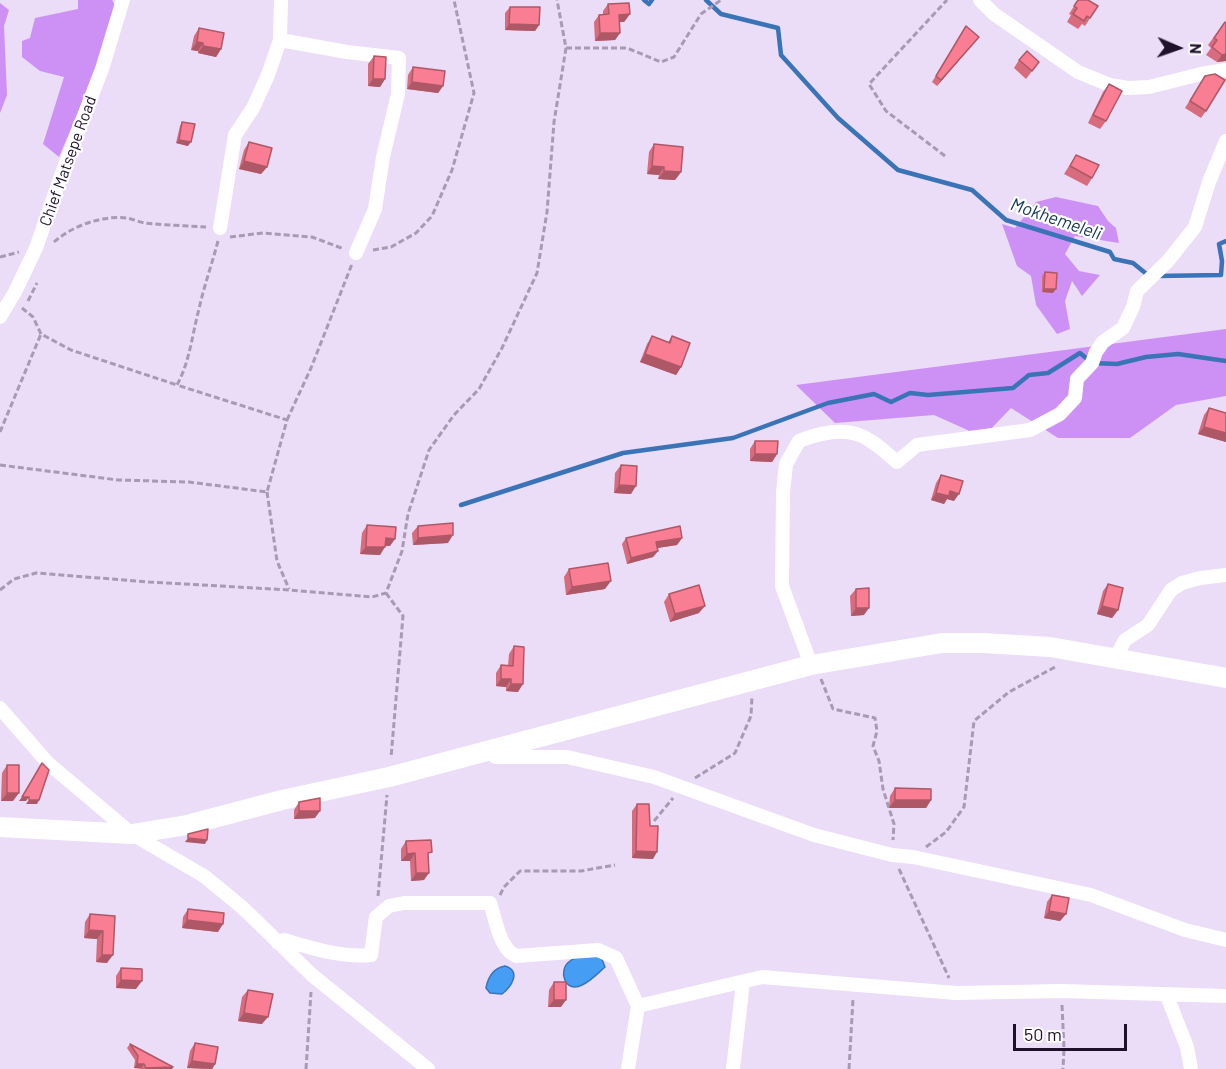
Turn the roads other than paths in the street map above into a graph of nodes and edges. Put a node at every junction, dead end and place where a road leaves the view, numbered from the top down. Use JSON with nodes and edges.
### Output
{"nodes":[{"id":1,"x":123,"y":0,"type":"edge"},
{"id":2,"x":281,"y":0,"type":"edge"},
{"id":3,"x":980,"y":0,"type":"edge"},
{"id":4,"x":280,"y":40,"type":"junction"},
{"id":5,"x":1226,"y":70,"type":"edge"},
{"id":6,"x":1226,"y":141,"type":"edge"},
{"id":7,"x":220,"y":233,"type":"road end"},
{"id":8,"x":356,"y":253,"type":"road end"},
{"id":9,"x":0,"y":317,"type":"edge"},
{"id":10,"x":1226,"y":575,"type":"edge"},
{"id":11,"x":1115,"y":659,"type":"junction"},
{"id":12,"x":811,"y":665,"type":"junction"},
{"id":13,"x":1226,"y":678,"type":"edge"},
{"id":14,"x":0,"y":708,"type":"edge"},
{"id":15,"x":490,"y":750,"type":"junction"},
{"id":16,"x":0,"y":827,"type":"edge"},
{"id":17,"x":132,"y":834,"type":"junction"},
{"id":18,"x":1226,"y":940,"type":"edge"},
{"id":19,"x":278,"y":943,"type":"junction"},
{"id":20,"x":743,"y":982,"type":"junction"},
{"id":21,"x":1167,"y":996,"type":"junction"},
{"id":22,"x":1226,"y":996,"type":"edge"},
{"id":23,"x":638,"y":1006,"type":"junction"},
{"id":24,"x":428,"y":1069,"type":"edge"},
{"id":25,"x":628,"y":1069,"type":"edge"},
{"id":26,"x":733,"y":1069,"type":"edge"},
{"id":27,"x":1191,"y":1069,"type":"edge"}],
"edges":[{"from":1,"to":9,"type":"street","name":"Chief Matsepe Road"},
{"from":2,"to":4,"type":"street"},
{"from":3,"to":5,"type":"street"},
{"from":4,"to":7,"type":"street"},
{"from":4,"to":8,"type":"street"},
{"from":6,"to":12,"type":"street"},
{"from":10,"to":11,"type":"street"},
{"from":11,"to":12,"type":"street"},
{"from":11,"to":13,"type":"street"},
{"from":12,"to":15,"type":"street"},
{"from":14,"to":17,"type":"street"},
{"from":15,"to":17,"type":"street"},
{"from":15,"to":18,"type":"street"},
{"from":16,"to":17,"type":"street"},
{"from":17,"to":19,"type":"street"},
{"from":19,"to":23,"type":"street"},
{"from":19,"to":24,"type":"street"},
{"from":20,"to":21,"type":"street"},
{"from":20,"to":23,"type":"street"},
{"from":20,"to":26,"type":"street"},
{"from":21,"to":22,"type":"street"},
{"from":21,"to":27,"type":"street"},
{"from":23,"to":25,"type":"street"}]}
